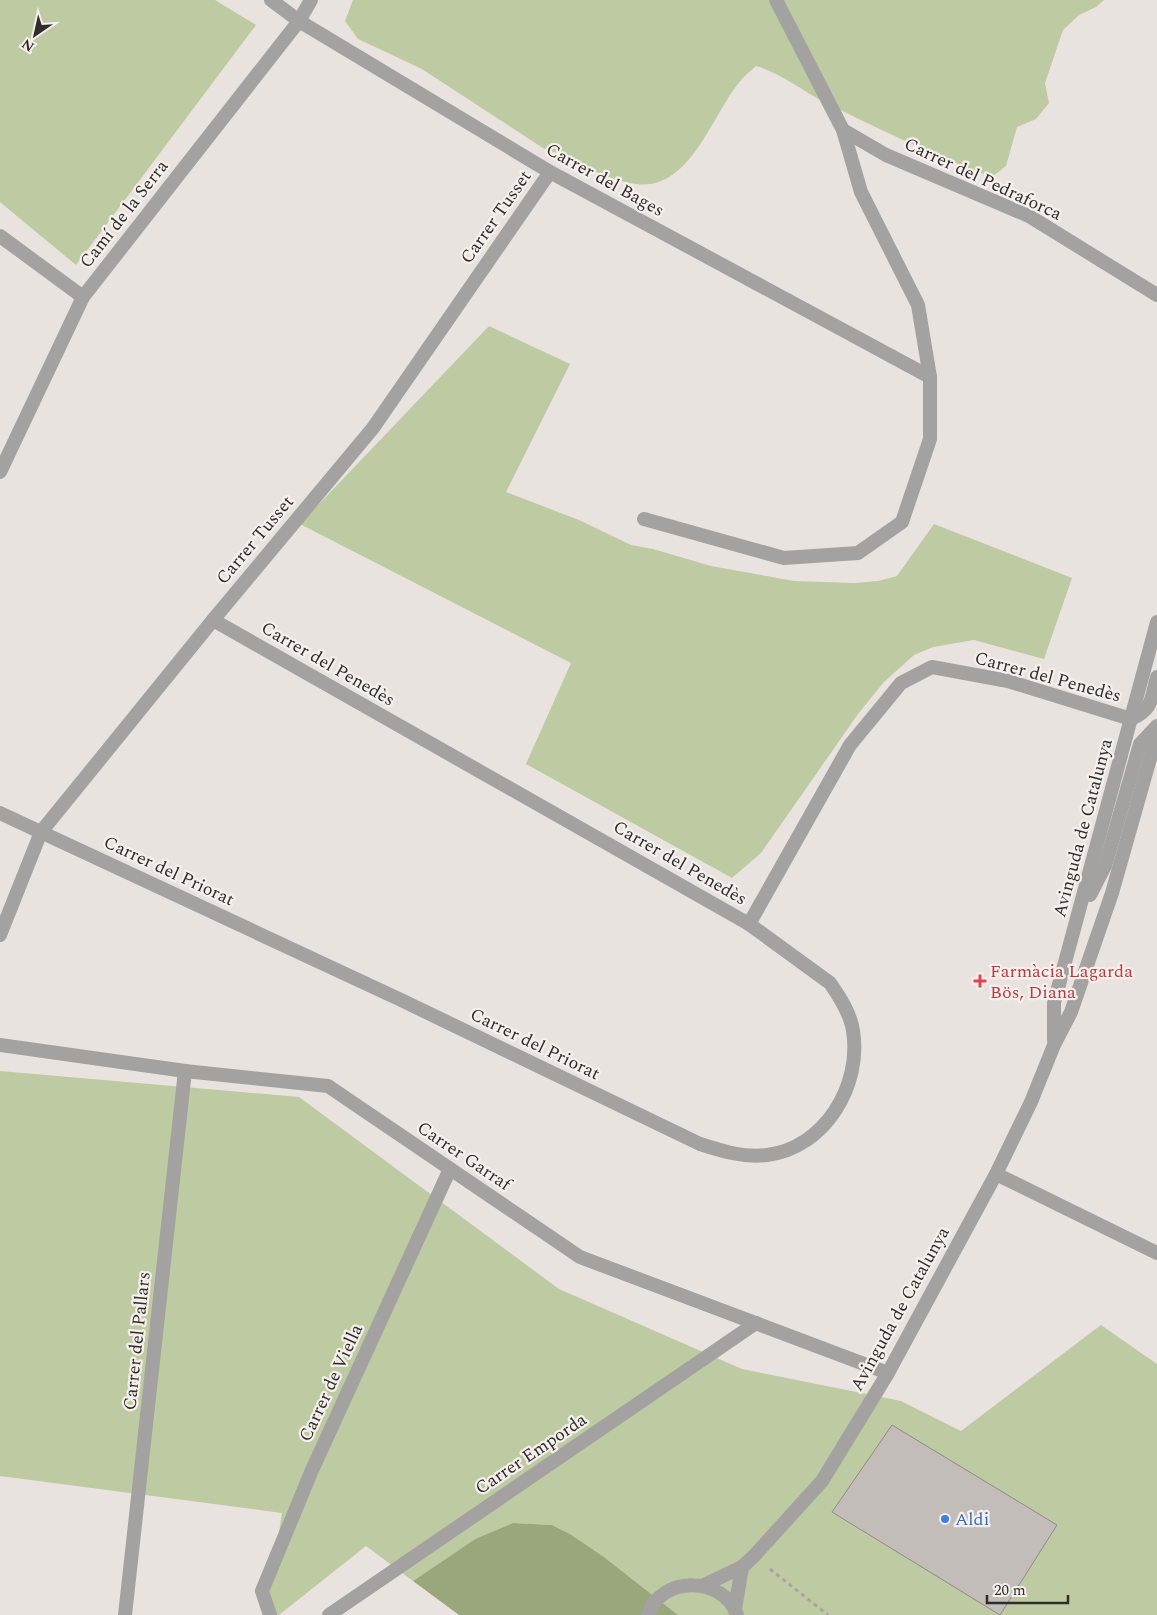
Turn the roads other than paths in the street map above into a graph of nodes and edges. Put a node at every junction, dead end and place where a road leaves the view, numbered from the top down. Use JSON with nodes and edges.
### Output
{"nodes":[{"id":1,"x":271,"y":0,"type":"edge"},
{"id":2,"x":311,"y":0,"type":"edge"},
{"id":3,"x":776,"y":0,"type":"edge"},
{"id":4,"x":299,"y":21,"type":"junction"},
{"id":5,"x":843,"y":130,"type":"junction"},
{"id":6,"x":550,"y":172,"type":"junction"},
{"id":7,"x":0,"y":236,"type":"edge"},
{"id":8,"x":1157,"y":295,"type":"edge"},
{"id":9,"x":83,"y":297,"type":"junction"},
{"id":10,"x":930,"y":377,"type":"junction"},
{"id":11,"x":0,"y":472,"type":"edge"},
{"id":12,"x":644,"y":518,"type":"dead end"},
{"id":13,"x":213,"y":620,"type":"junction"},
{"id":14,"x":1157,"y":622,"type":"edge"},
{"id":15,"x":1157,"y":677,"type":"edge"},
{"id":16,"x":1131,"y":720,"type":"junction"},
{"id":17,"x":1157,"y":726,"type":"edge"},
{"id":18,"x":1157,"y":734,"type":"edge"},
{"id":19,"x":1157,"y":757,"type":"edge"},
{"id":20,"x":1146,"y":774,"type":"junction"},
{"id":21,"x":0,"y":813,"type":"edge"},
{"id":22,"x":41,"y":832,"type":"junction"},
{"id":23,"x":1078,"y":916,"type":"junction"},
{"id":24,"x":749,"y":924,"type":"junction"},
{"id":25,"x":0,"y":935,"type":"edge"},
{"id":26,"x":1054,"y":1044,"type":"junction"},
{"id":27,"x":0,"y":1045,"type":"edge"},
{"id":28,"x":185,"y":1070,"type":"junction"},
{"id":29,"x":450,"y":1169,"type":"junction"},
{"id":30,"x":996,"y":1174,"type":"junction"},
{"id":31,"x":1157,"y":1253,"type":"edge"},
{"id":32,"x":756,"y":1323,"type":"junction"},
{"id":33,"x":888,"y":1373,"type":"junction"},
{"id":34,"x":742,"y":1566,"type":"junction"},
{"id":35,"x":704,"y":1585,"type":"junction"},
{"id":36,"x":736,"y":1612,"type":"edge"},
{"id":37,"x":125,"y":1615,"type":"edge"},
{"id":38,"x":270,"y":1615,"type":"edge"},
{"id":39,"x":328,"y":1615,"type":"edge"},
{"id":40,"x":648,"y":1615,"type":"edge"}],
"edges":[{"from":1,"to":4,"type":"street","name":"Carrer del Bages"},
{"from":2,"to":4,"type":"street","name":"Camí de la Serra"},
{"from":3,"to":5,"type":"street"},
{"from":4,"to":6,"type":"street","name":"Carrer del Bages"},
{"from":4,"to":9,"type":"street","name":"Camí de la Serra"},
{"from":5,"to":8,"type":"street","name":"Carrer del Pedraforca"},
{"from":5,"to":10,"type":"street"},
{"from":6,"to":10,"type":"street","name":"Carrer del Bages"},
{"from":6,"to":13,"type":"street","name":"Carrer Tusset"},
{"from":7,"to":9,"type":"street"},
{"from":9,"to":11,"type":"street","name":"Camí de la Serra"},
{"from":10,"to":12,"type":"street"},
{"from":13,"to":22,"type":"street","name":"Carrer Tusset"},
{"from":13,"to":24,"type":"street","name":"Carrer del Penedès"},
{"from":14,"to":16,"type":"street","name":"Avinguda de Catalunya"},
{"from":15,"to":16,"type":"street"},
{"from":16,"to":23,"type":"street","name":"Avinguda de Catalunya"},
{"from":16,"to":24,"type":"street","name":"Carrer del Penedès"},
{"from":17,"to":23,"type":"street"},
{"from":18,"to":20,"type":"street","name":"Avinguda de Catalunya"},
{"from":19,"to":20,"type":"street"},
{"from":20,"to":26,"type":"street","name":"Avinguda de Catalunya"},
{"from":21,"to":22,"type":"street","name":"Carrer del Priorat"},
{"from":22,"to":24,"type":"street","name":"Carrer del Priorat"},
{"from":22,"to":25,"type":"street","name":"Carrer Tusset"},
{"from":23,"to":26,"type":"street","name":"Avinguda de Catalunya"},
{"from":26,"to":30,"type":"street","name":"Avinguda de Catalunya"},
{"from":27,"to":28,"type":"street","name":"Carrer Garraf"},
{"from":28,"to":29,"type":"street","name":"Carrer Garraf"},
{"from":28,"to":37,"type":"street","name":"Carrer del Pallars"},
{"from":29,"to":32,"type":"street","name":"Carrer Garraf"},
{"from":29,"to":38,"type":"street","name":"Carrer de Viella"},
{"from":30,"to":31,"type":"street"},
{"from":30,"to":33,"type":"street","name":"Avinguda de Catalunya"},
{"from":32,"to":33,"type":"street","name":"Carrer Garraf"},
{"from":32,"to":39,"type":"street","name":"Carrer Emporda"},
{"from":33,"to":34,"type":"street","name":"Avinguda de Catalunya"},
{"from":34,"to":35,"type":"street","name":"Avinguda de Catalunya"},
{"from":34,"to":36,"type":"street"},
{"from":35,"to":36,"type":"street"},
{"from":35,"to":40,"type":"street"}]}
